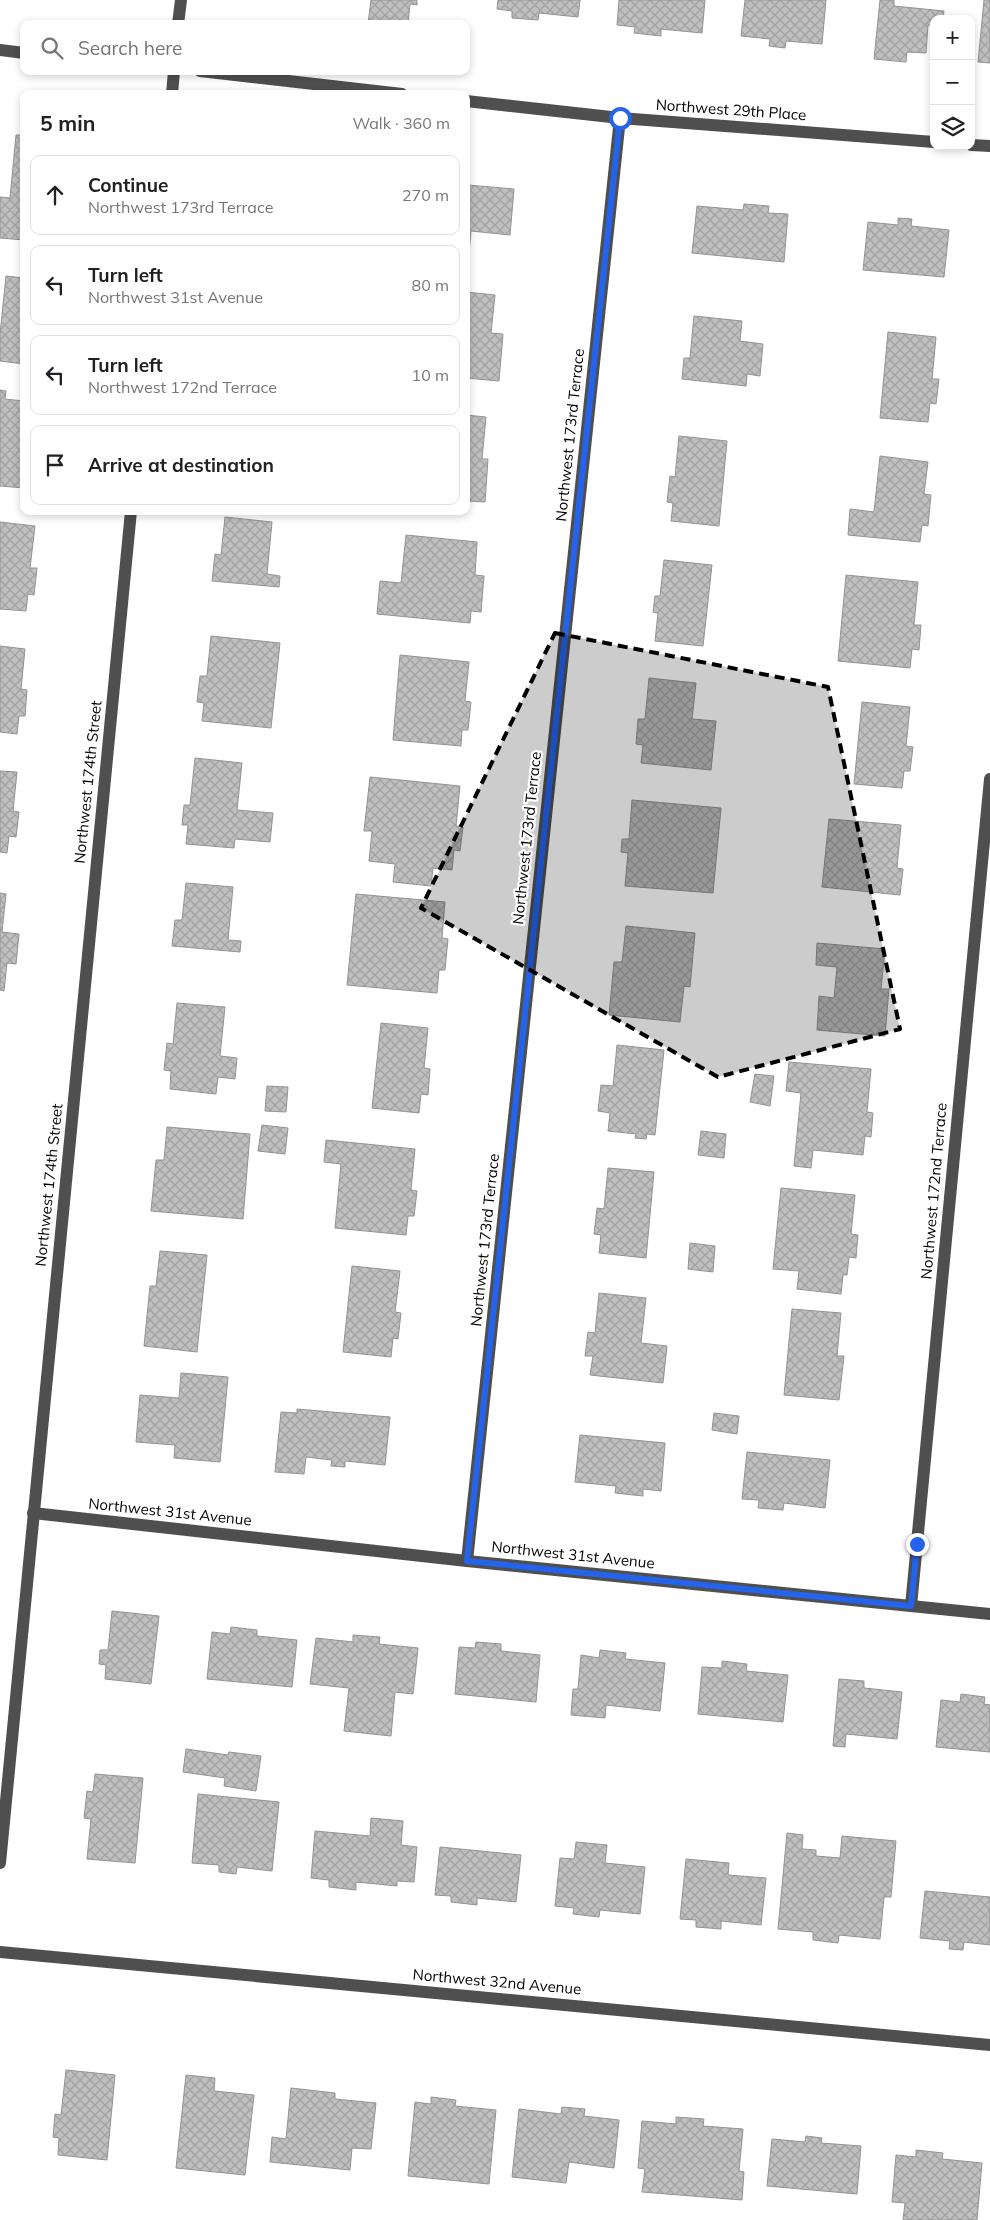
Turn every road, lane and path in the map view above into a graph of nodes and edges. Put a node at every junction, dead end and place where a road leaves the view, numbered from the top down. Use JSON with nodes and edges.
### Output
{"nodes":[{"id":1,"x":181,"y":0,"type":"edge"},
{"id":2,"x":178,"y":20,"type":"edge"},
{"id":3,"x":0,"y":50,"type":"edge"},
{"id":4,"x":20,"y":52,"type":"edge"},
{"id":5,"x":174,"y":75,"type":"edge"},
{"id":6,"x":235,"y":75,"type":"edge"},
{"id":7,"x":172,"y":90,"type":"edge"},
{"id":8,"x":367,"y":90,"type":"edge"},
{"id":9,"x":470,"y":101,"type":"edge"},
{"id":10,"x":620,"y":118,"type":"junction"},
{"id":11,"x":930,"y":142,"type":"edge"},
{"id":12,"x":975,"y":145,"type":"edge"},
{"id":13,"x":990,"y":146,"type":"edge"},
{"id":14,"x":131,"y":515,"type":"edge"},
{"id":15,"x":990,"y":779,"type":"edge"},
{"id":16,"x":33,"y":1513,"type":"junction"},
{"id":17,"x":467,"y":1561,"type":"junction"},
{"id":18,"x":911,"y":1606,"type":"junction"},
{"id":19,"x":990,"y":1614,"type":"edge"},
{"id":20,"x":0,"y":1863,"type":"edge"},
{"id":21,"x":0,"y":1952,"type":"edge"},
{"id":22,"x":990,"y":2045,"type":"edge"}],
"edges":[{"from":1,"to":2,"type":"street"},
{"from":3,"to":4,"type":"street"},
{"from":5,"to":7,"type":"street"},
{"from":6,"to":8,"type":"street"},
{"from":9,"to":10,"type":"street","name":"Northwest 29th Place"},
{"from":10,"to":11,"type":"street","name":"Northwest 29th Place"},
{"from":10,"to":17,"type":"street","name":"Northwest 173rd Terrace"},
{"from":12,"to":13,"type":"street"},
{"from":14,"to":16,"type":"street","name":"Northwest 174th Street"},
{"from":15,"to":18,"type":"street","name":"Northwest 172nd Terrace"},
{"from":16,"to":17,"type":"street","name":"Northwest 31st Avenue"},
{"from":16,"to":20,"type":"street","name":"Northwest 174th Street"},
{"from":17,"to":18,"type":"street","name":"Northwest 31st Avenue"},
{"from":18,"to":19,"type":"street","name":"Northwest 31st Avenue"},
{"from":21,"to":22,"type":"street","name":"Northwest 32nd Avenue"}]}
